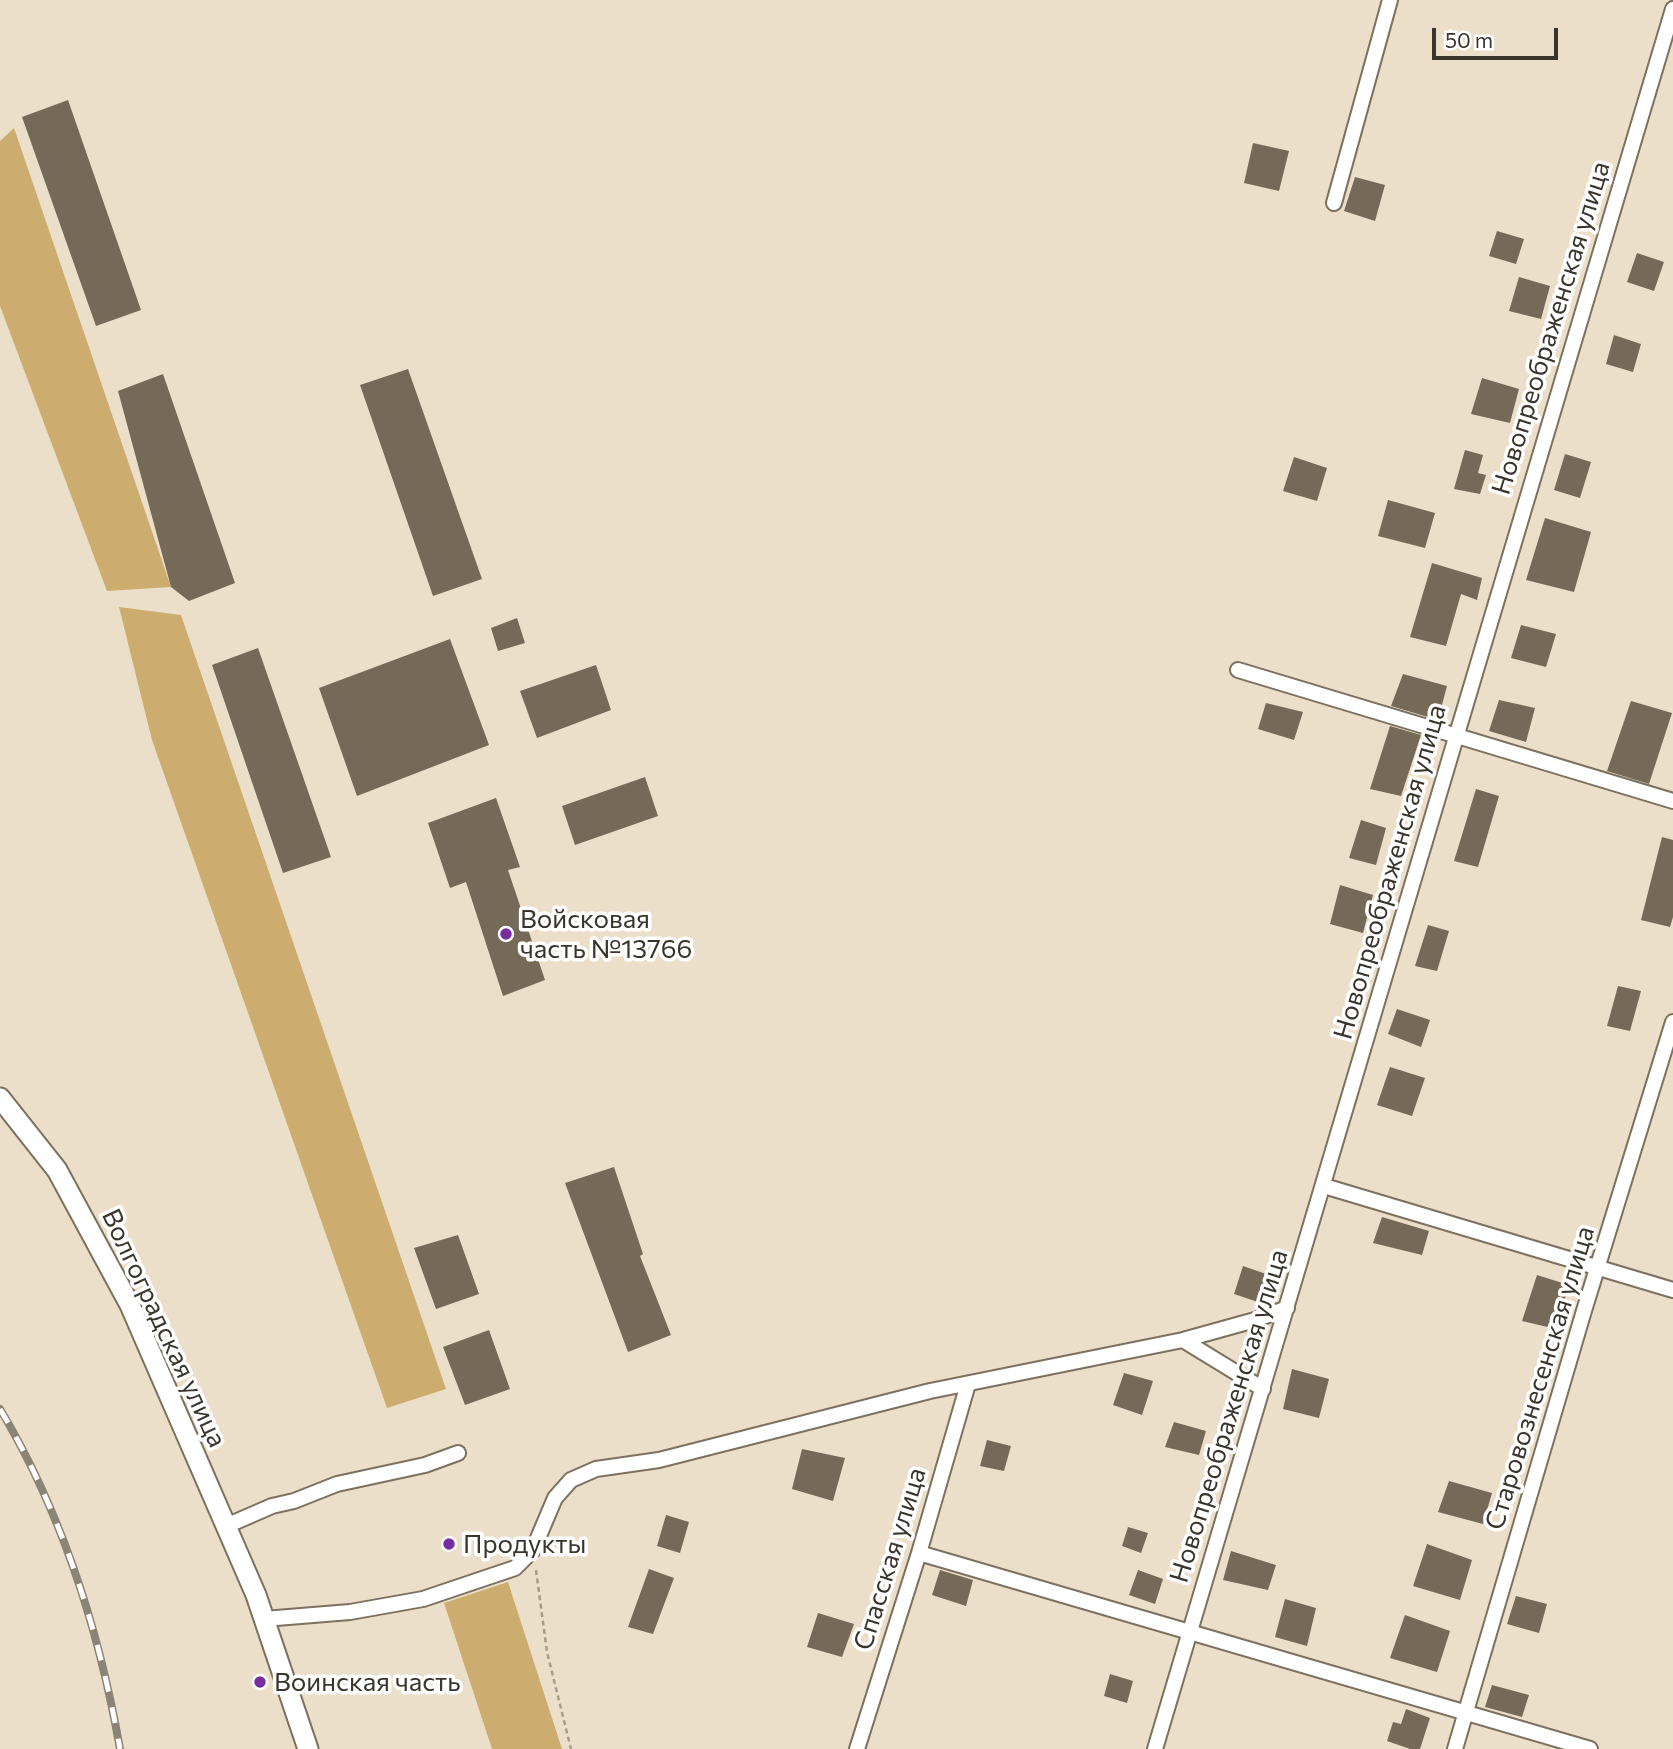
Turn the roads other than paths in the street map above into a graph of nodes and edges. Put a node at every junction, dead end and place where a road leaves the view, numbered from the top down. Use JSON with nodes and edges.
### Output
{"nodes":[{"id":1,"x":1390,"y":0,"type":"edge"},
{"id":2,"x":1673,"y":9,"type":"edge"},
{"id":3,"x":1334,"y":203,"type":"dead end"},
{"id":4,"x":1238,"y":670,"type":"dead end"},
{"id":5,"x":1455,"y":735,"type":"junction"},
{"id":6,"x":1673,"y":801,"type":"edge"},
{"id":7,"x":1673,"y":1022,"type":"edge"},
{"id":8,"x":0,"y":1098,"type":"edge"},
{"id":9,"x":1324,"y":1186,"type":"junction"},
{"id":10,"x":1599,"y":1266,"type":"junction"},
{"id":11,"x":1673,"y":1290,"type":"edge"},
{"id":12,"x":1287,"y":1308,"type":"junction"},
{"id":13,"x":1183,"y":1340,"type":"junction"},
{"id":14,"x":968,"y":1384,"type":"junction"},
{"id":15,"x":1263,"y":1389,"type":"junction"},
{"id":16,"x":458,"y":1453,"type":"dead end"},
{"id":17,"x":226,"y":1527,"type":"junction"},
{"id":18,"x":919,"y":1553,"type":"junction"},
{"id":19,"x":264,"y":1619,"type":"junction"},
{"id":20,"x":1190,"y":1631,"type":"junction"},
{"id":21,"x":1466,"y":1713,"type":"junction"},
{"id":22,"x":308,"y":1749,"type":"edge"},
{"id":23,"x":857,"y":1749,"type":"edge"},
{"id":24,"x":1155,"y":1749,"type":"edge"},
{"id":25,"x":1455,"y":1749,"type":"edge"},
{"id":26,"x":1590,"y":1749,"type":"edge"}],
"edges":[{"from":1,"to":3,"type":"street"},
{"from":2,"to":5,"type":"street","name":"Новопреображенская улица"},
{"from":4,"to":5,"type":"street"},
{"from":5,"to":6,"type":"street"},
{"from":5,"to":9,"type":"street","name":"Новопреображенская улица"},
{"from":7,"to":10,"type":"street","name":"Старовознесенская улица"},
{"from":8,"to":17,"type":"main road","name":"Волгоградская улица"},
{"from":9,"to":10,"type":"street"},
{"from":9,"to":12,"type":"street","name":"Новопреображенская улица"},
{"from":10,"to":11,"type":"street"},
{"from":10,"to":21,"type":"street","name":"Старовознесенская улица"},
{"from":12,"to":13,"type":"street"},
{"from":12,"to":15,"type":"street","name":"Новопреображенская улица"},
{"from":13,"to":14,"type":"street"},
{"from":13,"to":15,"type":"street"},
{"from":14,"to":18,"type":"street","name":"Спасская улица"},
{"from":14,"to":19,"type":"street"},
{"from":15,"to":20,"type":"street","name":"Новопреображенская улица"},
{"from":16,"to":17,"type":"street"},
{"from":17,"to":19,"type":"main road","name":"Волгоградская улица"},
{"from":18,"to":20,"type":"street"},
{"from":18,"to":23,"type":"street","name":"Спасская улица"},
{"from":19,"to":22,"type":"main road","name":"Волгоградская улица"},
{"from":20,"to":21,"type":"street"},
{"from":20,"to":24,"type":"street","name":"Новопреображенская улица"},
{"from":21,"to":25,"type":"street","name":"Старовознесенская улица"},
{"from":21,"to":26,"type":"street"}]}
